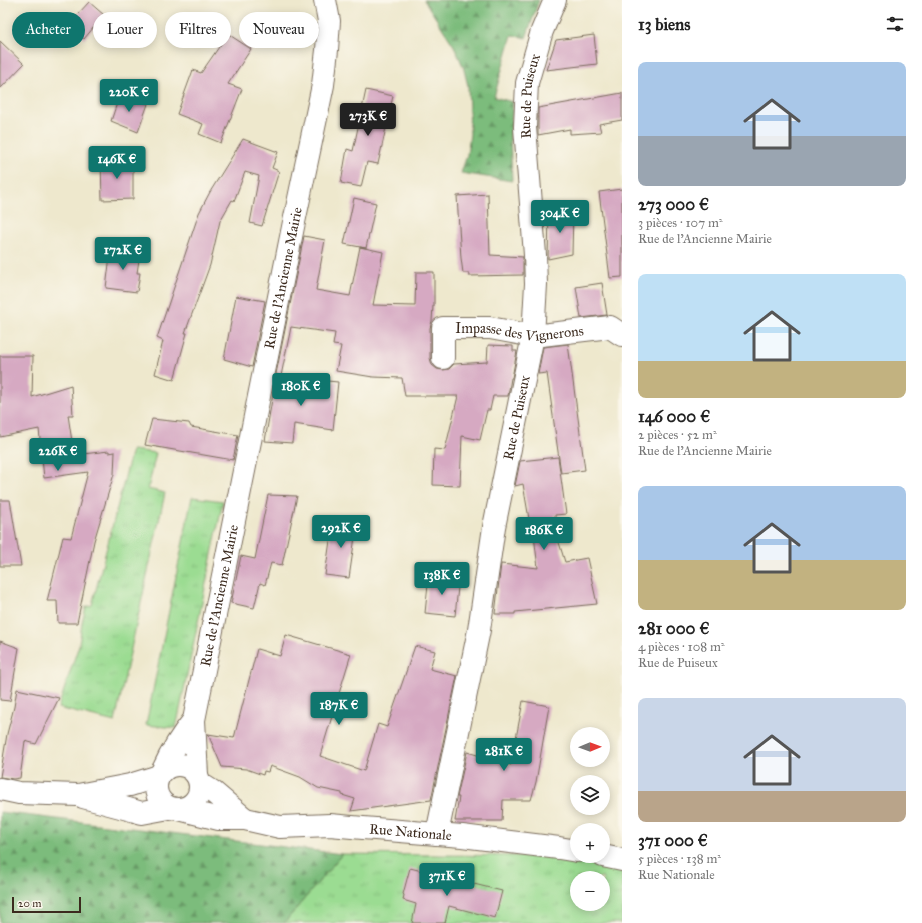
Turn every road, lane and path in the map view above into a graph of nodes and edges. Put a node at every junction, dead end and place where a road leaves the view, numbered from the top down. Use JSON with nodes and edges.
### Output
{"nodes":[{"id":1,"x":325,"y":0,"type":"edge"},
{"id":2,"x":337,"y":0,"type":"edge"},
{"id":3,"x":555,"y":0,"type":"edge"},
{"id":4,"x":329,"y":21,"type":"junction"},
{"id":5,"x":622,"y":335,"type":"edge"},
{"id":6,"x":533,"y":336,"type":"junction"},
{"id":7,"x":443,"y":358,"type":"dead end"},
{"id":8,"x":194,"y":720,"type":"junction"},
{"id":9,"x":161,"y":773,"type":"junction"},
{"id":10,"x":199,"y":779,"type":"junction"},
{"id":11,"x":0,"y":789,"type":"edge"},
{"id":12,"x":78,"y":795,"type":"junction"},
{"id":13,"x":174,"y":808,"type":"junction"},
{"id":14,"x":245,"y":819,"type":"junction"},
{"id":15,"x":437,"y":834,"type":"junction"},
{"id":16,"x":570,"y":850,"type":"edge"},
{"id":17,"x":610,"y":857,"type":"edge"},
{"id":18,"x":622,"y":860,"type":"edge"}],
"edges":[{"from":1,"to":4,"type":"street","name":"Rue de l'Ancienne Mairie"},
{"from":2,"to":4,"type":"street"},
{"from":3,"to":6,"type":"street","name":"Rue de Puiseux"},
{"from":4,"to":8,"type":"street","name":"Rue de l'Ancienne Mairie"},
{"from":5,"to":6,"type":"street","name":"Impasse des Vignerons"},
{"from":6,"to":7,"type":"street","name":"Impasse des Vignerons"},
{"from":6,"to":15,"type":"street","name":"Rue de Puiseux"},
{"from":8,"to":9,"type":"street","name":"Rue de l'Ancienne Mairie"},
{"from":8,"to":10,"type":"street","name":"Rue de l'Ancienne Mairie"},
{"from":9,"to":10,"type":"street"},
{"from":9,"to":12,"type":"street","name":"Rue Nationale"},
{"from":9,"to":13,"type":"street"},
{"from":10,"to":13,"type":"street"},
{"from":10,"to":14,"type":"street","name":"Rue Nationale"},
{"from":11,"to":12,"type":"street","name":"Rue Nationale"},
{"from":12,"to":13,"type":"street","name":"Rue Nationale"},
{"from":13,"to":14,"type":"street","name":"Rue Nationale"},
{"from":14,"to":15,"type":"street","name":"Rue Nationale"},
{"from":15,"to":16,"type":"street","name":"Rue Nationale"},
{"from":17,"to":18,"type":"street"}]}
